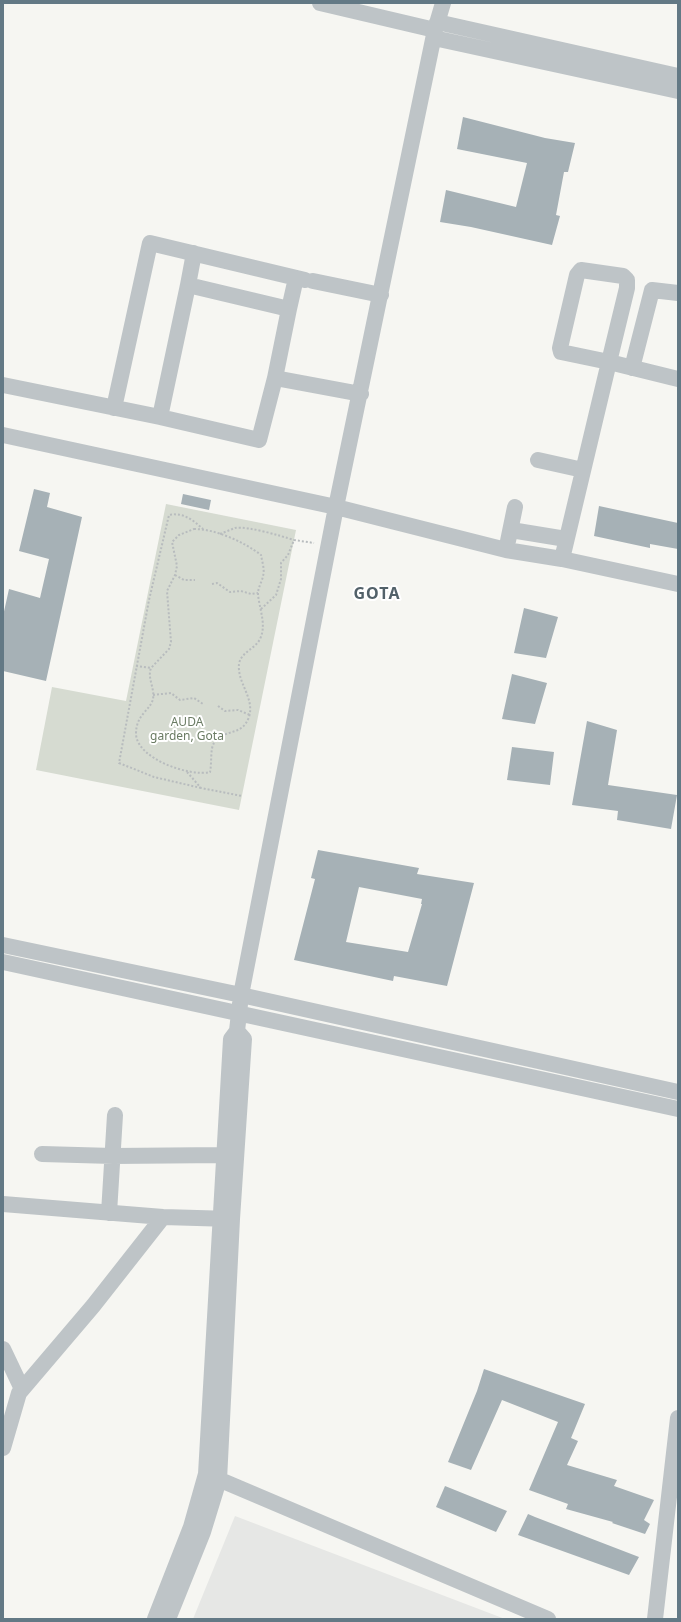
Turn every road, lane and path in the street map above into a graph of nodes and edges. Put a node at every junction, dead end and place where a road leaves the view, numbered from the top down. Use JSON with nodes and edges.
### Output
{"nodes":[{"id":1,"x":320,"y":3,"type":"edge"},
{"id":2,"x":443,"y":3,"type":"edge"},
{"id":3,"x":435,"y":30,"type":"junction"},
{"id":4,"x":678,"y":76,"type":"edge"},
{"id":5,"x":678,"y":91,"type":"edge"},
{"id":6,"x":194,"y":253,"type":"junction"},
{"id":7,"x":305,"y":280,"type":"junction"},
{"id":8,"x":188,"y":285,"type":"junction"},
{"id":9,"x":678,"y":293,"type":"edge"},
{"id":10,"x":381,"y":294,"type":"junction"},
{"id":11,"x":289,"y":309,"type":"junction"},
{"id":12,"x":609,"y":362,"type":"junction"},
{"id":13,"x":632,"y":368,"type":"junction"},
{"id":14,"x":275,"y":378,"type":"junction"},
{"id":15,"x":678,"y":379,"type":"edge"},
{"id":16,"x":3,"y":385,"type":"edge"},
{"id":17,"x":360,"y":394,"type":"junction"},
{"id":18,"x":114,"y":408,"type":"junction"},
{"id":19,"x":160,"y":418,"type":"junction"},
{"id":20,"x":3,"y":435,"type":"edge"},
{"id":21,"x":538,"y":460,"type":"dead end"},
{"id":22,"x":583,"y":470,"type":"junction"},
{"id":23,"x":336,"y":507,"type":"junction"},
{"id":24,"x":515,"y":507,"type":"dead end"},
{"id":25,"x":204,"y":529,"type":"junction"},
{"id":26,"x":511,"y":530,"type":"junction"},
{"id":27,"x":220,"y":534,"type":"junction"},
{"id":28,"x":566,"y":539,"type":"junction"},
{"id":29,"x":294,"y":540,"type":"junction"},
{"id":30,"x":329,"y":546,"type":"junction"},
{"id":31,"x":506,"y":550,"type":"junction"},
{"id":32,"x":562,"y":559,"type":"junction"},
{"id":33,"x":175,"y":575,"type":"junction"},
{"id":34,"x":195,"y":580,"type":"dead end"},
{"id":35,"x":212,"y":584,"type":"dead end"},
{"id":36,"x":678,"y":584,"type":"edge"},
{"id":37,"x":258,"y":593,"type":"junction"},
{"id":38,"x":261,"y":609,"type":"junction"},
{"id":39,"x":136,"y":666,"type":"junction"},
{"id":40,"x":151,"y":668,"type":"junction"},
{"id":41,"x":153,"y":695,"type":"junction"},
{"id":42,"x":203,"y":704,"type":"dead end"},
{"id":43,"x":218,"y":706,"type":"dead end"},
{"id":44,"x":250,"y":715,"type":"junction"},
{"id":45,"x":186,"y":772,"type":"junction"},
{"id":46,"x":201,"y":788,"type":"junction"},
{"id":47,"x":242,"y":796,"type":"dead end"},
{"id":48,"x":3,"y":945,"type":"edge"},
{"id":49,"x":3,"y":962,"type":"edge"},
{"id":50,"x":241,"y":995,"type":"junction"},
{"id":51,"x":239,"y":1013,"type":"junction"},
{"id":52,"x":238,"y":1031,"type":"junction"},
{"id":53,"x":678,"y":1092,"type":"edge"},
{"id":54,"x":678,"y":1108,"type":"edge"},
{"id":55,"x":115,"y":1115,"type":"dead end"},
{"id":56,"x":42,"y":1154,"type":"dead end"},
{"id":57,"x":113,"y":1156,"type":"junction"},
{"id":58,"x":224,"y":1156,"type":"junction"},
{"id":59,"x":3,"y":1204,"type":"edge"},
{"id":60,"x":109,"y":1213,"type":"junction"},
{"id":61,"x":163,"y":1217,"type":"junction"},
{"id":62,"x":226,"y":1219,"type":"junction"},
{"id":63,"x":3,"y":1349,"type":"edge"},
{"id":64,"x":22,"y":1389,"type":"junction"},
{"id":65,"x":678,"y":1418,"type":"edge"},
{"id":66,"x":3,"y":1448,"type":"edge"},
{"id":67,"x":213,"y":1477,"type":"junction"},
{"id":68,"x":154,"y":1619,"type":"edge"},
{"id":69,"x":168,"y":1619,"type":"edge"},
{"id":70,"x":548,"y":1619,"type":"edge"},
{"id":71,"x":655,"y":1619,"type":"edge"}],
"edges":[{"from":1,"to":3,"type":"street"},
{"from":2,"to":3,"type":"street"},
{"from":3,"to":4,"type":"street"},
{"from":3,"to":5,"type":"street"},
{"from":3,"to":10,"type":"street"},
{"from":6,"to":7,"type":"street"},
{"from":6,"to":8,"type":"street"},
{"from":6,"to":18,"type":"street"},
{"from":7,"to":10,"type":"street"},
{"from":7,"to":11,"type":"street"},
{"from":8,"to":11,"type":"street"},
{"from":8,"to":19,"type":"street"},
{"from":9,"to":13,"type":"street"},
{"from":10,"to":17,"type":"street"},
{"from":11,"to":14,"type":"street"},
{"from":12,"to":12,"type":"street"},
{"from":12,"to":13,"type":"street"},
{"from":12,"to":22,"type":"street"},
{"from":13,"to":15,"type":"street"},
{"from":14,"to":17,"type":"street"},
{"from":14,"to":19,"type":"street"},
{"from":16,"to":18,"type":"street"},
{"from":17,"to":23,"type":"street"},
{"from":18,"to":19,"type":"street"},
{"from":20,"to":23,"type":"street"},
{"from":21,"to":22,"type":"street"},
{"from":22,"to":28,"type":"street"},
{"from":23,"to":30,"type":"street"},
{"from":23,"to":31,"type":"street"},
{"from":24,"to":26,"type":"street"},
{"from":25,"to":27,"type":"path"},
{"from":25,"to":33,"type":"path"},
{"from":25,"to":39,"type":"path"},
{"from":26,"to":28,"type":"street"},
{"from":26,"to":31,"type":"street"},
{"from":27,"to":29,"type":"path"},
{"from":27,"to":37,"type":"path"},
{"from":28,"to":32,"type":"street"},
{"from":29,"to":30,"type":"path"},
{"from":29,"to":38,"type":"path"},
{"from":30,"to":50,"type":"street"},
{"from":31,"to":32,"type":"street"},
{"from":32,"to":36,"type":"street"},
{"from":33,"to":34,"type":"path"},
{"from":33,"to":40,"type":"path"},
{"from":35,"to":37,"type":"path"},
{"from":37,"to":38,"type":"path"},
{"from":38,"to":44,"type":"path"},
{"from":39,"to":40,"type":"path"},
{"from":39,"to":46,"type":"path"},
{"from":40,"to":41,"type":"path"},
{"from":41,"to":42,"type":"path"},
{"from":41,"to":45,"type":"path"},
{"from":43,"to":44,"type":"path"},
{"from":44,"to":45,"type":"path"},
{"from":45,"to":46,"type":"path"},
{"from":46,"to":47,"type":"path"},
{"from":48,"to":50,"type":"street"},
{"from":49,"to":51,"type":"street"},
{"from":50,"to":51,"type":"street"},
{"from":50,"to":53,"type":"street"},
{"from":51,"to":52,"type":"street"},
{"from":51,"to":54,"type":"street"},
{"from":52,"to":58,"type":"street"},
{"from":52,"to":62,"type":"street"},
{"from":55,"to":57,"type":"street"},
{"from":56,"to":57,"type":"street"},
{"from":57,"to":58,"type":"street"},
{"from":57,"to":60,"type":"street"},
{"from":58,"to":62,"type":"street"},
{"from":59,"to":60,"type":"street"},
{"from":60,"to":61,"type":"street"},
{"from":61,"to":62,"type":"street"},
{"from":61,"to":64,"type":"street"},
{"from":62,"to":67,"type":"street"},
{"from":63,"to":64,"type":"street"},
{"from":64,"to":66,"type":"street"},
{"from":65,"to":71,"type":"street"},
{"from":67,"to":68,"type":"street"},
{"from":67,"to":69,"type":"street"},
{"from":67,"to":70,"type":"street"}]}
